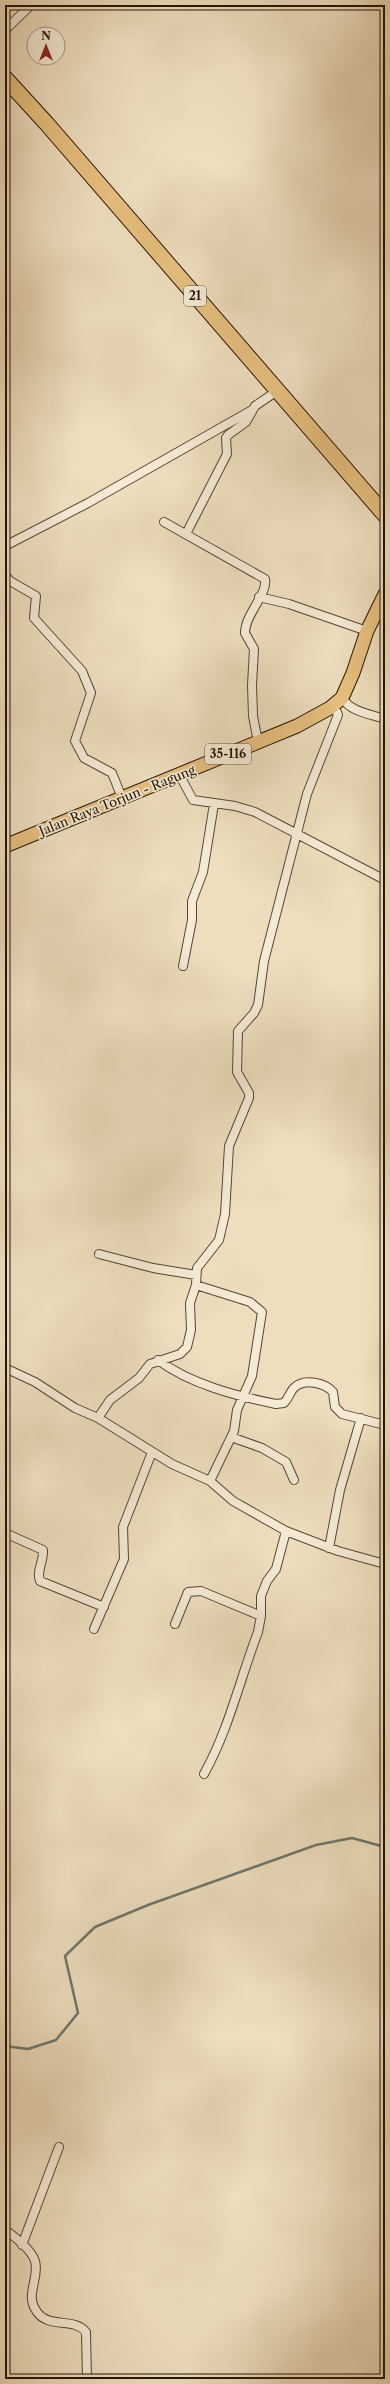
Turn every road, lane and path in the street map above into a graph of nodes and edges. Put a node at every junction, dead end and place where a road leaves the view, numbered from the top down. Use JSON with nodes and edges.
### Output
{"nodes":[{"id":1,"x":9,"y":5,"type":"edge"},
{"id":2,"x":31,"y":5,"type":"edge"},
{"id":3,"x":5,"y":9,"type":"edge"},
{"id":4,"x":5,"y":30,"type":"edge"},
{"id":5,"x":5,"y":78,"type":"edge"},
{"id":6,"x":277,"y":391,"type":"junction"},
{"id":7,"x":252,"y":410,"type":"junction"},
{"id":8,"x":385,"y":515,"type":"edge"},
{"id":9,"x":164,"y":522,"type":"dead end"},
{"id":10,"x":186,"y":534,"type":"junction"},
{"id":11,"x":5,"y":546,"type":"edge"},
{"id":12,"x":5,"y":575,"type":"edge"},
{"id":13,"x":385,"y":594,"type":"edge"},
{"id":14,"x":259,"y":597,"type":"junction"},
{"id":15,"x":367,"y":631,"type":"junction"},
{"id":16,"x":342,"y":698,"type":"junction"},
{"id":17,"x":330,"y":708,"type":"junction"},
{"id":18,"x":385,"y":718,"type":"edge"},
{"id":19,"x":258,"y":742,"type":"junction"},
{"id":20,"x":179,"y":774,"type":"junction"},
{"id":21,"x":122,"y":798,"type":"junction"},
{"id":22,"x":214,"y":804,"type":"junction"},
{"id":23,"x":297,"y":833,"type":"junction"},
{"id":24,"x":5,"y":846,"type":"edge"},
{"id":25,"x":385,"y":880,"type":"edge"},
{"id":26,"x":183,"y":966,"type":"dead end"},
{"id":27,"x":99,"y":1254,"type":"dead end"},
{"id":28,"x":196,"y":1275,"type":"junction"},
{"id":29,"x":196,"y":1285,"type":"junction"},
{"id":30,"x":158,"y":1360,"type":"junction"},
{"id":31,"x":5,"y":1368,"type":"edge"},
{"id":32,"x":242,"y":1396,"type":"junction"},
{"id":33,"x":98,"y":1418,"type":"junction"},
{"id":34,"x":361,"y":1418,"type":"junction"},
{"id":35,"x":385,"y":1425,"type":"edge"},
{"id":36,"x":231,"y":1438,"type":"junction"},
{"id":37,"x":152,"y":1452,"type":"junction"},
{"id":38,"x":210,"y":1480,"type":"junction"},
{"id":39,"x":294,"y":1480,"type":"dead end"},
{"id":40,"x":286,"y":1531,"type":"junction"},
{"id":41,"x":5,"y":1533,"type":"edge"},
{"id":42,"x":330,"y":1548,"type":"junction"},
{"id":43,"x":385,"y":1564,"type":"edge"},
{"id":44,"x":104,"y":1607,"type":"junction"},
{"id":45,"x":261,"y":1616,"type":"junction"},
{"id":46,"x":175,"y":1624,"type":"dead end"},
{"id":47,"x":94,"y":1629,"type":"dead end"},
{"id":48,"x":204,"y":1774,"type":"dead end"},
{"id":49,"x":59,"y":2148,"type":"dead end"},
{"id":50,"x":5,"y":2230,"type":"edge"},
{"id":51,"x":22,"y":2245,"type":"junction"},
{"id":52,"x":86,"y":2379,"type":"edge"}],
"edges":[{"from":1,"to":3,"type":"street"},
{"from":2,"to":4,"type":"street"},
{"from":5,"to":6,"type":"highway","number":"21"},
{"from":6,"to":7,"type":"street"},
{"from":6,"to":8,"type":"highway","number":"21"},
{"from":7,"to":10,"type":"street"},
{"from":7,"to":11,"type":"street"},
{"from":9,"to":10,"type":"street"},
{"from":10,"to":14,"type":"street"},
{"from":12,"to":21,"type":"street"},
{"from":13,"to":15,"type":"main road","name":"Jalan Raya Torjun - Ragung","number":"35-116"},
{"from":14,"to":15,"type":"street"},
{"from":14,"to":19,"type":"street"},
{"from":15,"to":16,"type":"main road","name":"Jalan Raya Torjun - Ragung","number":"35-116"},
{"from":16,"to":17,"type":"main road","name":"Jalan Raya Torjun - Ragung","number":"35-116"},
{"from":16,"to":18,"type":"street"},
{"from":17,"to":19,"type":"main road","name":"Jalan Raya Torjun - Ragung","number":"35-116"},
{"from":17,"to":23,"type":"street"},
{"from":19,"to":20,"type":"main road","name":"Jalan Raya Torjun - Ragung","number":"35-116"},
{"from":20,"to":21,"type":"main road","name":"Jalan Raya Torjun - Ragung","number":"35-116"},
{"from":20,"to":22,"type":"street"},
{"from":21,"to":24,"type":"main road","name":"Jalan Raya Torjun - Ragung","number":"35-116"},
{"from":22,"to":23,"type":"street"},
{"from":22,"to":26,"type":"street"},
{"from":23,"to":25,"type":"street"},
{"from":23,"to":28,"type":"street"},
{"from":27,"to":28,"type":"street"},
{"from":28,"to":29,"type":"street"},
{"from":29,"to":30,"type":"street"},
{"from":29,"to":32,"type":"street"},
{"from":30,"to":32,"type":"street"},
{"from":30,"to":33,"type":"street"},
{"from":31,"to":33,"type":"street"},
{"from":32,"to":34,"type":"street"},
{"from":32,"to":36,"type":"street"},
{"from":33,"to":37,"type":"street"},
{"from":34,"to":35,"type":"street"},
{"from":34,"to":42,"type":"street"},
{"from":36,"to":38,"type":"street"},
{"from":36,"to":39,"type":"street"},
{"from":37,"to":38,"type":"street"},
{"from":37,"to":44,"type":"street"},
{"from":38,"to":40,"type":"street"},
{"from":40,"to":42,"type":"street"},
{"from":40,"to":45,"type":"street"},
{"from":41,"to":44,"type":"street"},
{"from":42,"to":43,"type":"street"},
{"from":44,"to":47,"type":"street"},
{"from":45,"to":46,"type":"street"},
{"from":45,"to":48,"type":"street"},
{"from":49,"to":51,"type":"street"},
{"from":50,"to":51,"type":"street"},
{"from":51,"to":52,"type":"street"}]}
